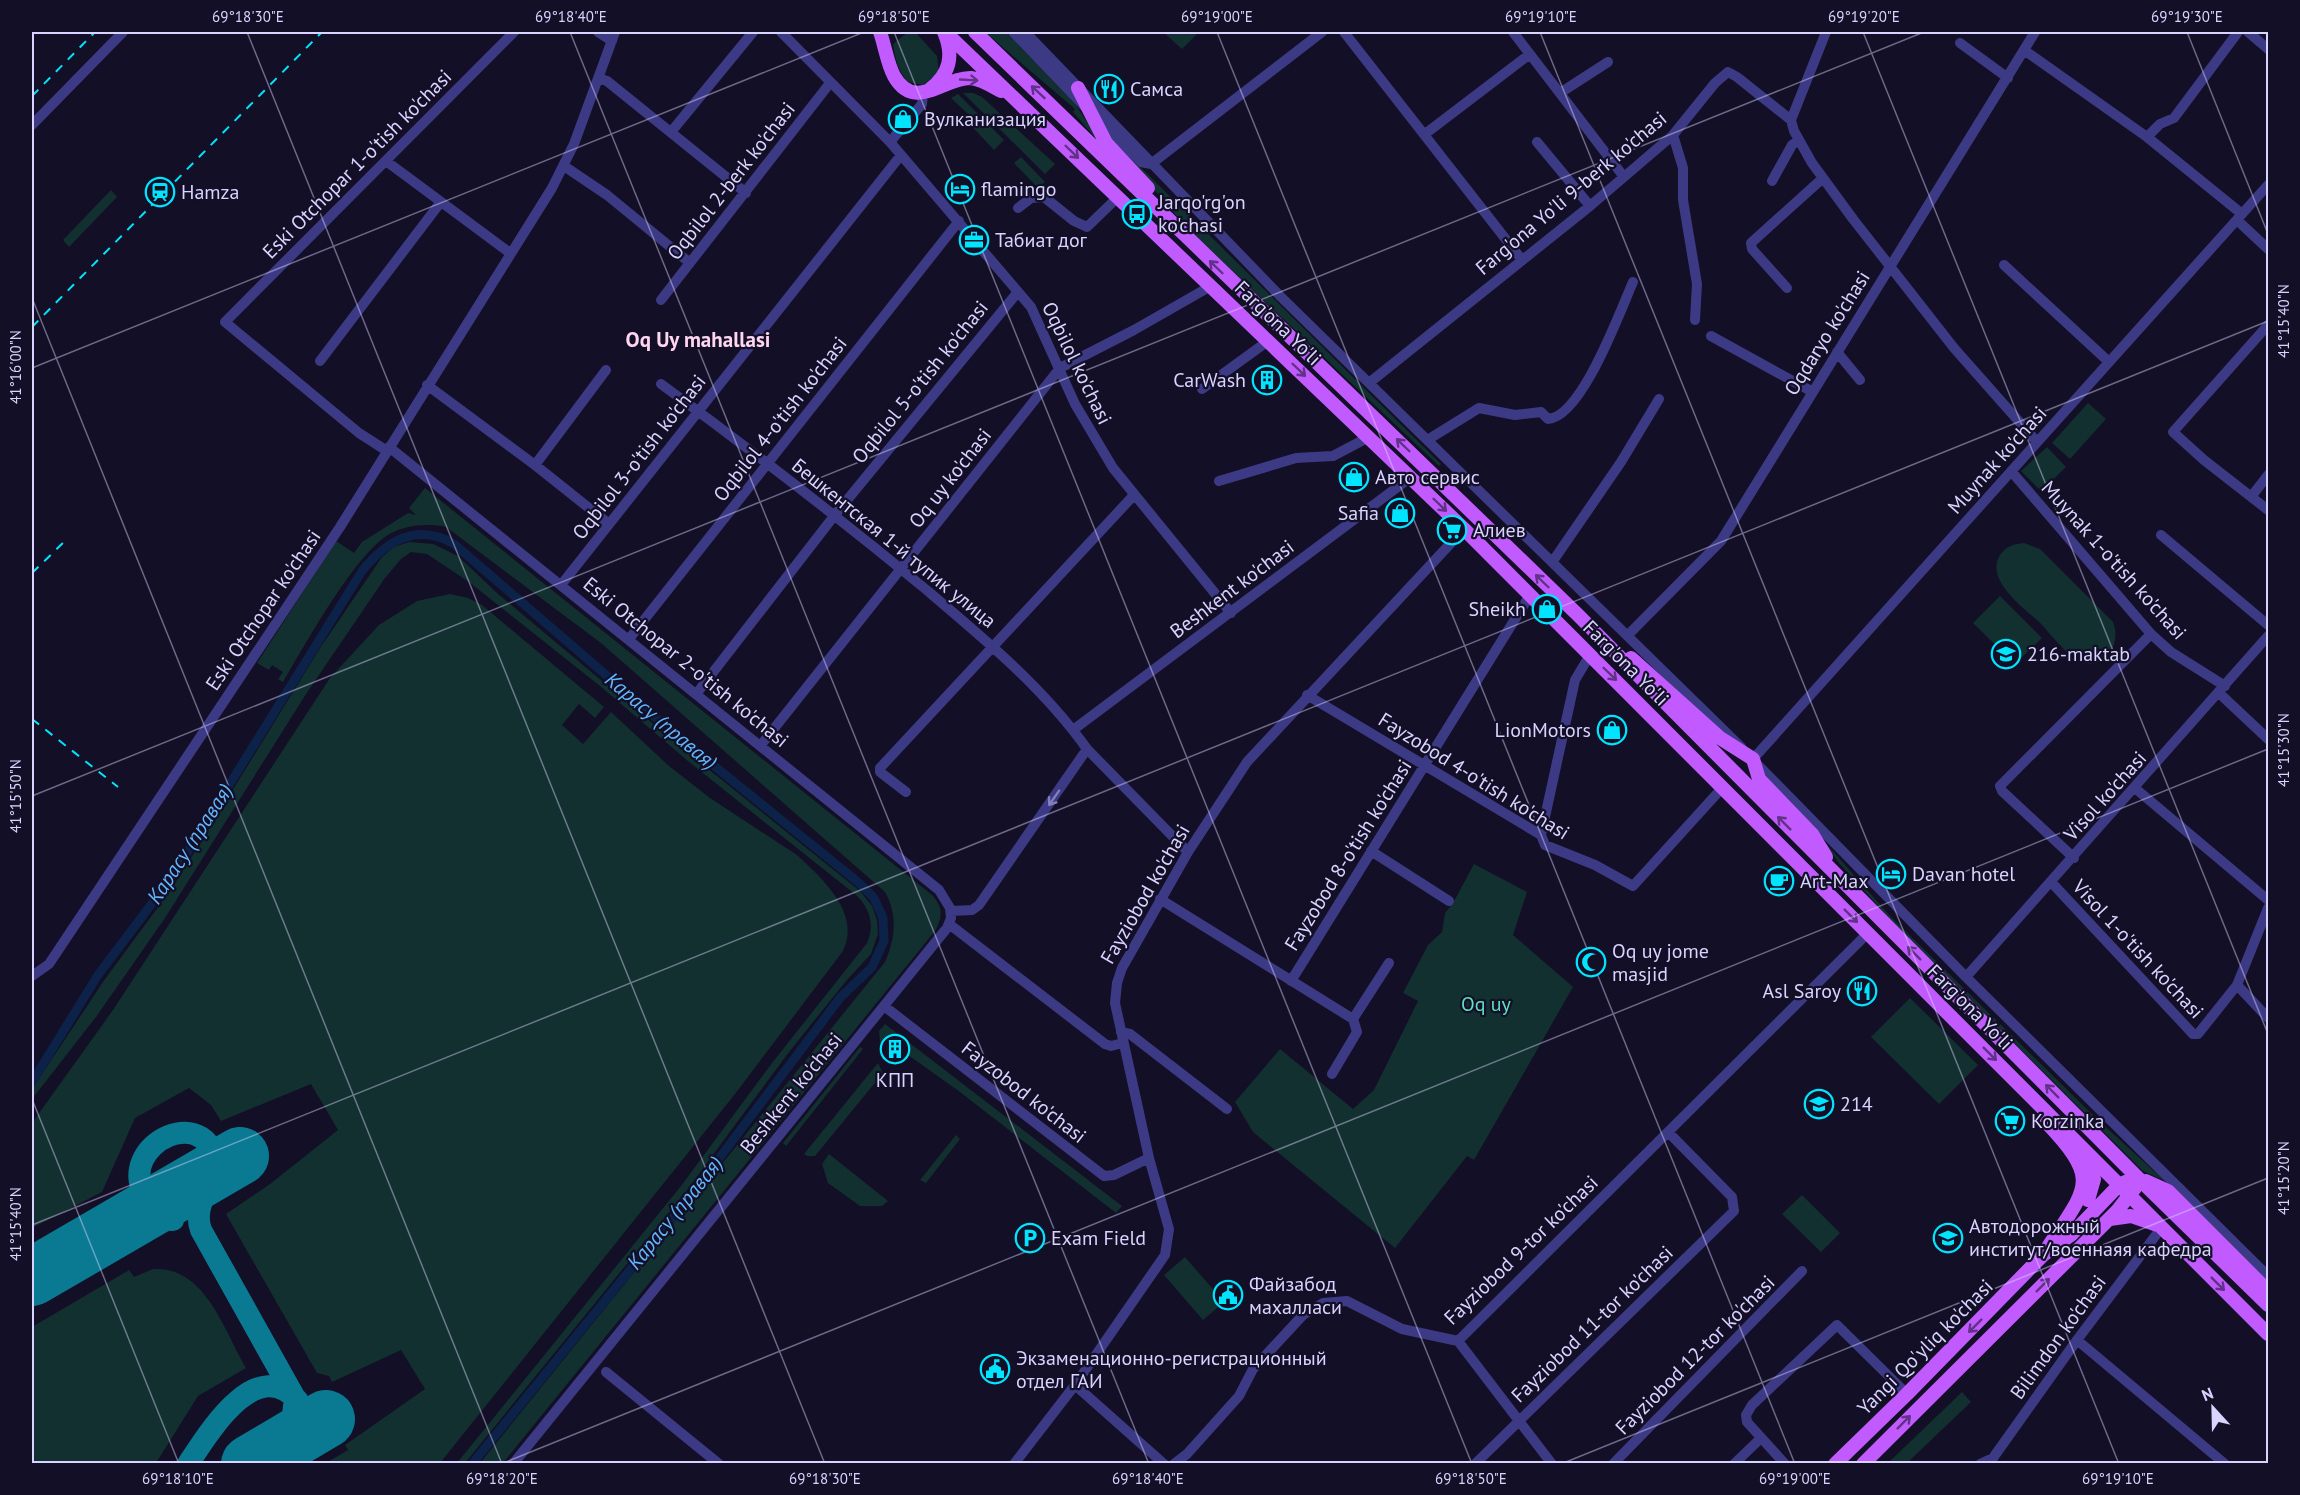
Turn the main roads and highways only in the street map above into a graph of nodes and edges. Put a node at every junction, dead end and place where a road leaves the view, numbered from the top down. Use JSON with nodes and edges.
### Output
{"nodes":[{"id":1,"x":880,"y":32,"type":"edge"},
{"id":2,"x":944,"y":32,"type":"edge"},
{"id":3,"x":975,"y":32,"type":"edge"},
{"id":4,"x":1078,"y":88,"type":"road end"},
{"id":5,"x":923,"y":93,"type":"junction"},
{"id":6,"x":1015,"y":97,"type":"junction"},
{"id":7,"x":1180,"y":234,"type":"junction"},
{"id":8,"x":1578,"y":615,"type":"junction"},
{"id":9,"x":1840,"y":879,"type":"junction"},
{"id":10,"x":2026,"y":1090,"type":"junction"},
{"id":11,"x":2137,"y":1177,"type":"junction"},
{"id":12,"x":2120,"y":1184,"type":"junction"},
{"id":13,"x":2131,"y":1196,"type":"junction"},
{"id":14,"x":2108,"y":1220,"type":"junction"},
{"id":15,"x":2162,"y":1227,"type":"junction"},
{"id":16,"x":2043,"y":1255,"type":"junction"},
{"id":17,"x":2268,"y":1291,"type":"edge"},
{"id":18,"x":2268,"y":1305,"type":"edge"},
{"id":19,"x":2268,"y":1334,"type":"edge"},
{"id":20,"x":1835,"y":1464,"type":"edge"},
{"id":21,"x":1863,"y":1464,"type":"edge"}],
"edges":[{"from":1,"to":5,"type":"main road"},
{"from":2,"to":5,"type":"main road"},
{"from":2,"to":6,"type":"main road","name":"Farg'ona Yo'li"},
{"from":7,"to":3,"type":"main road","name":"Farg'ona Yo'li","one_way":true},
{"from":4,"to":7,"type":"main road"},
{"from":5,"to":6,"type":"main road","one_way":true},
{"from":6,"to":10,"type":"main road","name":"Farg'ona Yo'li","one_way":true},
{"from":8,"to":7,"type":"main road","name":"Farg'ona Yo'li","one_way":true},
{"from":9,"to":8,"type":"main road","name":"Farg'ona Yo'li","one_way":true},
{"from":8,"to":9,"type":"main road"},
{"from":11,"to":9,"type":"main road","name":"Farg'ona Yo'li","one_way":true},
{"from":10,"to":12,"type":"main road","name":"Farg'ona Yo'li"},
{"from":10,"to":16,"type":"main road"},
{"from":11,"to":12,"type":"main road"},
{"from":11,"to":13,"type":"main road","name":"Yangi Qo'yliq ko'chasi"},
{"from":11,"to":17,"type":"main road"},
{"from":11,"to":18,"type":"main road","name":"Farg'ona Yo'li"},
{"from":12,"to":13,"type":"main road","name":"Farg'ona Yo'li"},
{"from":12,"to":16,"type":"main road","name":"Yangi Qo'yliq ko'chasi"},
{"from":13,"to":14,"type":"main road","name":"Yangi Qo'yliq ko'chasi"},
{"from":13,"to":15,"type":"main road","name":"Farg'ona Yo'li"},
{"from":14,"to":15,"type":"main road"},
{"from":21,"to":14,"type":"main road","name":"Yangi Qo'yliq ko'chasi","one_way":true},
{"from":15,"to":19,"type":"main road","name":"Farg'ona Yo'li","one_way":true},
{"from":16,"to":20,"type":"main road","name":"Yangi Qo'yliq ko'chasi","one_way":true}]}
